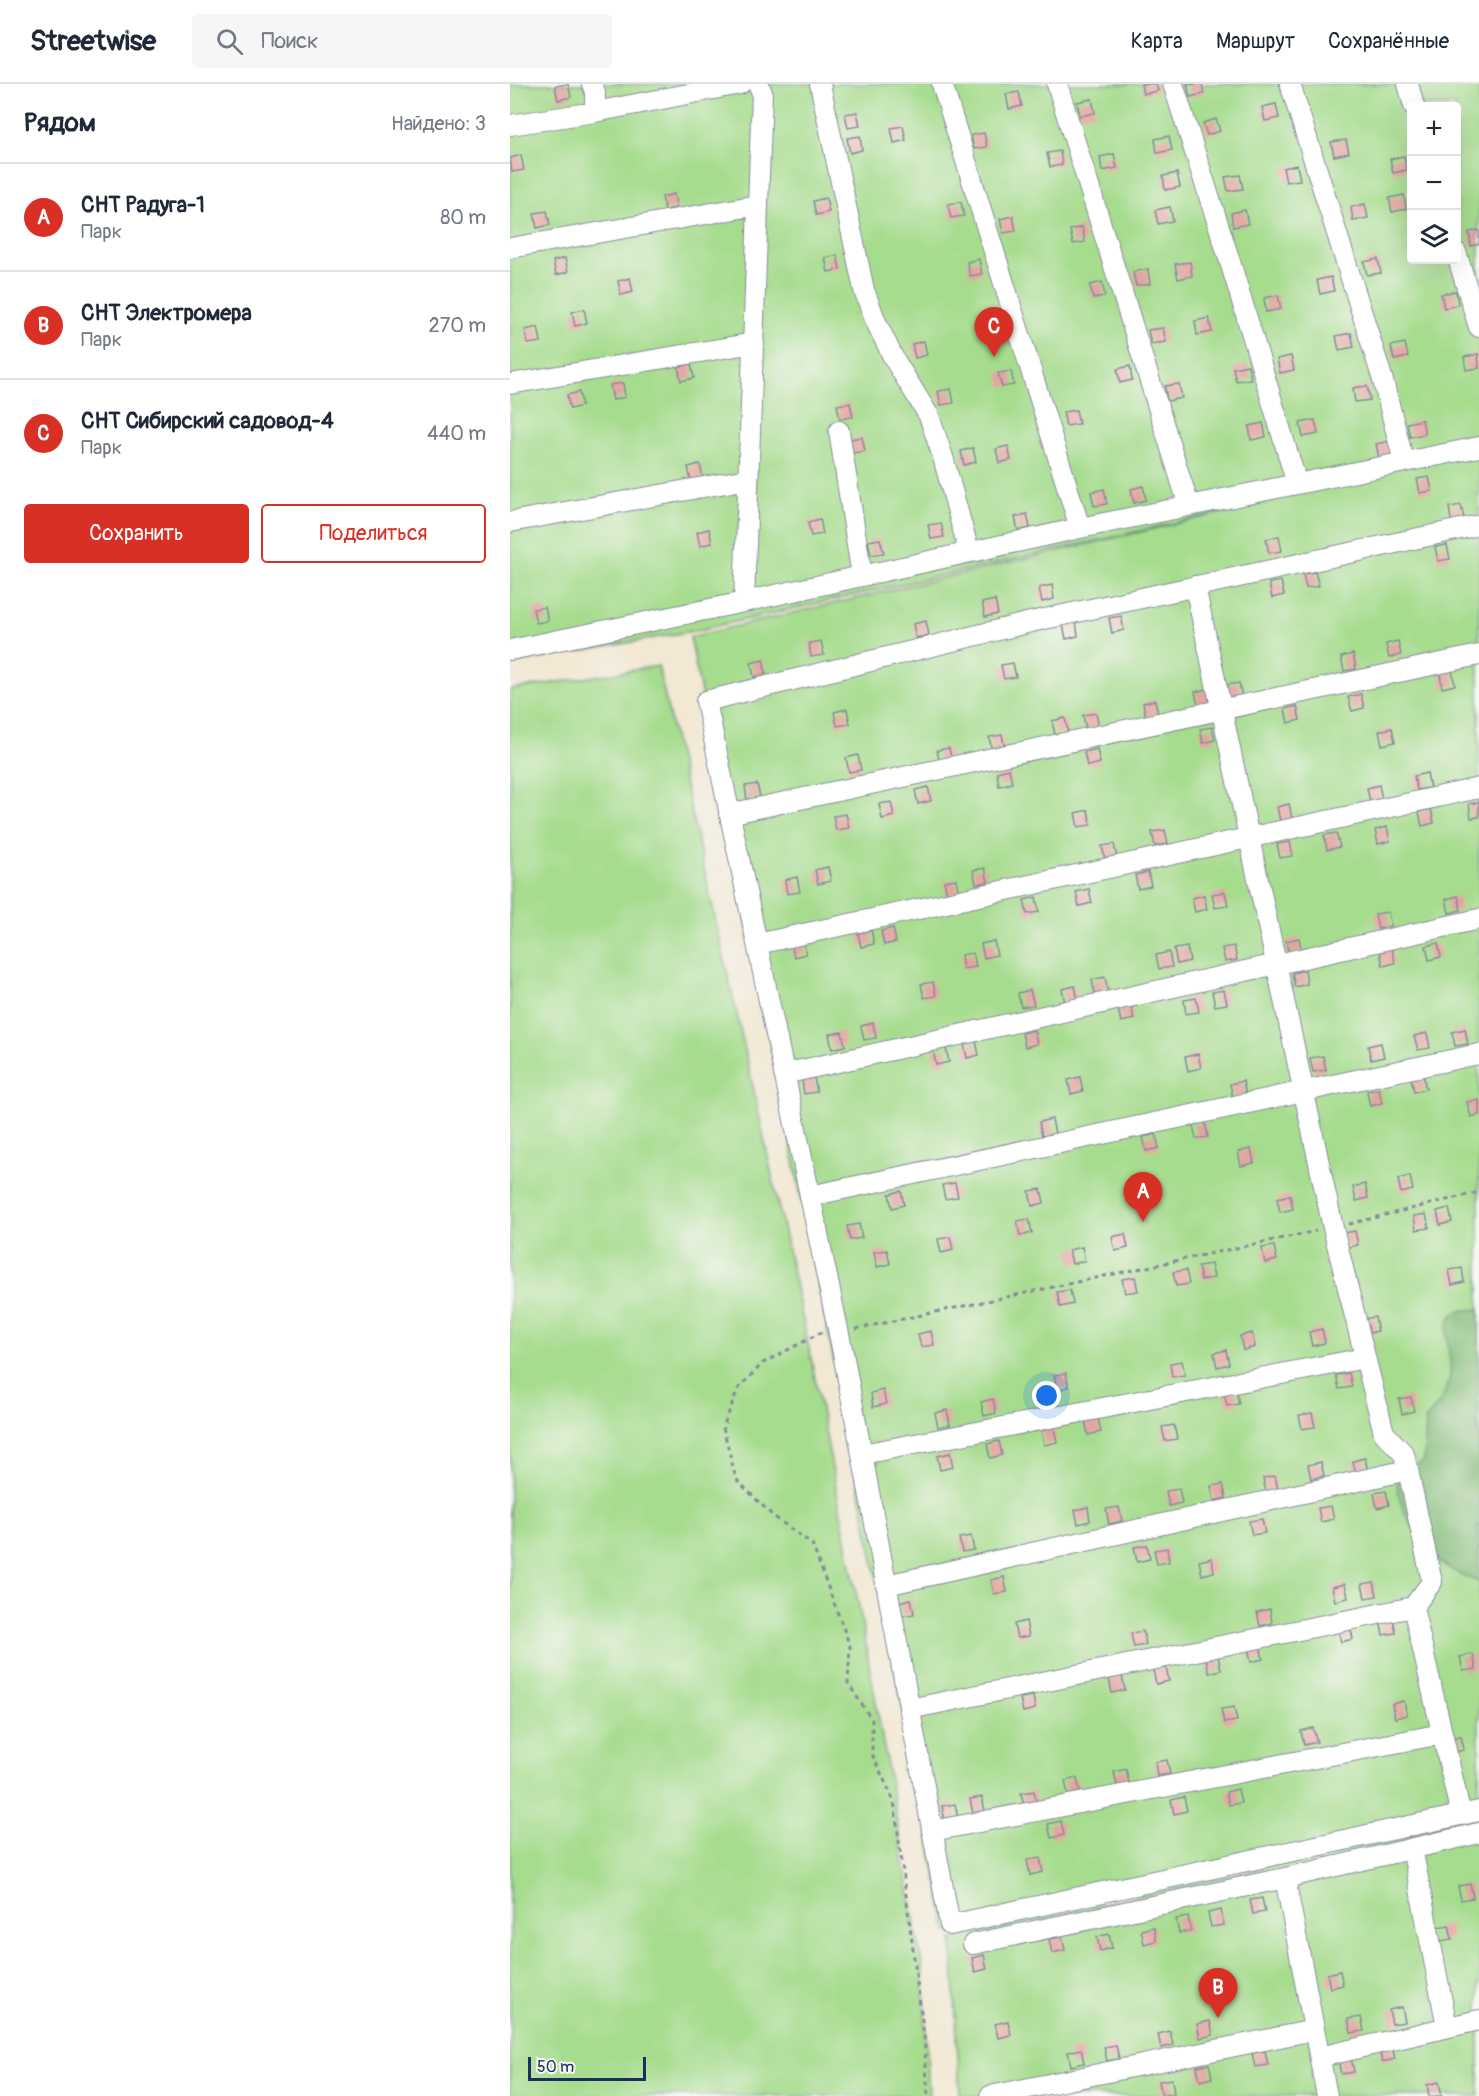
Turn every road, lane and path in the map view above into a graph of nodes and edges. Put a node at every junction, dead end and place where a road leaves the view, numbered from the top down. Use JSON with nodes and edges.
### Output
{"nodes":[{"id":1,"x":592,"y":84,"type":"edge"},
{"id":2,"x":740,"y":84,"type":"edge"},
{"id":3,"x":758,"y":84,"type":"edge"},
{"id":4,"x":820,"y":84,"type":"edge"},
{"id":5,"x":942,"y":84,"type":"edge"},
{"id":6,"x":1057,"y":84,"type":"edge"},
{"id":7,"x":1173,"y":84,"type":"edge"},
{"id":8,"x":1290,"y":84,"type":"edge"},
{"id":9,"x":1408,"y":84,"type":"edge"},
{"id":10,"x":710,"y":86,"type":"edge"},
{"id":11,"x":1413,"y":102,"type":"edge"},
{"id":12,"x":595,"y":112,"type":"junction"},
{"id":13,"x":510,"y":125,"type":"edge"},
{"id":14,"x":758,"y":205,"type":"junction"},
{"id":15,"x":510,"y":248,"type":"edge"},
{"id":16,"x":1460,"y":264,"type":"edge"},
{"id":17,"x":1479,"y":327,"type":"edge"},
{"id":18,"x":754,"y":344,"type":"junction"},
{"id":19,"x":510,"y":384,"type":"edge"},
{"id":20,"x":839,"y":431,"type":"dead end"},
{"id":21,"x":1479,"y":447,"type":"edge"},
{"id":22,"x":1404,"y":462,"type":"junction"},
{"id":23,"x":748,"y":479,"type":"junction"},
{"id":24,"x":1297,"y":484,"type":"junction"},
{"id":25,"x":1189,"y":506,"type":"junction"},
{"id":26,"x":510,"y":522,"type":"edge"},
{"id":27,"x":1479,"y":525,"type":"edge"},
{"id":28,"x":1080,"y":528,"type":"junction"},
{"id":29,"x":969,"y":552,"type":"junction"},
{"id":30,"x":861,"y":576,"type":"junction"},
{"id":31,"x":1195,"y":586,"type":"junction"},
{"id":32,"x":744,"y":602,"type":"junction"},
{"id":33,"x":510,"y":650,"type":"edge"},
{"id":34,"x":1479,"y":655,"type":"edge"},
{"id":35,"x":1222,"y":709,"type":"junction"},
{"id":36,"x":1479,"y":788,"type":"edge"},
{"id":37,"x":729,"y":814,"type":"junction"},
{"id":38,"x":1250,"y":838,"type":"junction"},
{"id":39,"x":1479,"y":920,"type":"edge"},
{"id":40,"x":757,"y":944,"type":"junction"},
{"id":41,"x":1277,"y":964,"type":"junction"},
{"id":42,"x":1479,"y":1054,"type":"edge"},
{"id":43,"x":784,"y":1074,"type":"junction"},
{"id":44,"x":1304,"y":1091,"type":"junction"},
{"id":45,"x":1479,"y":1192,"type":"edge"},
{"id":46,"x":810,"y":1196,"type":"junction"},
{"id":47,"x":1333,"y":1228,"type":"junction"},
{"id":48,"x":838,"y":1330,"type":"junction"},
{"id":49,"x":1365,"y":1358,"type":"junction"},
{"id":50,"x":862,"y":1454,"type":"junction"},
{"id":51,"x":1408,"y":1470,"type":"junction"},
{"id":52,"x":886,"y":1585,"type":"junction"},
{"id":53,"x":1413,"y":1607,"type":"junction"},
{"id":54,"x":909,"y":1708,"type":"junction"},
{"id":55,"x":1442,"y":1734,"type":"junction"},
{"id":56,"x":1470,"y":1813,"type":"edge"},
{"id":57,"x":933,"y":1832,"type":"junction"},
{"id":58,"x":1479,"y":1833,"type":"edge"},
{"id":59,"x":1412,"y":1848,"type":"junction"},
{"id":60,"x":1285,"y":1878,"type":"junction"},
{"id":61,"x":972,"y":1944,"type":"dead end"},
{"id":62,"x":1479,"y":2020,"type":"edge"},
{"id":63,"x":1447,"y":2027,"type":"junction"},
{"id":64,"x":1314,"y":2030,"type":"junction"},
{"id":65,"x":1320,"y":2057,"type":"junction"},
{"id":66,"x":928,"y":2096,"type":"edge"},
{"id":67,"x":990,"y":2096,"type":"edge"},
{"id":68,"x":1327,"y":2096,"type":"edge"}],
"edges":[{"from":1,"to":12,"type":"lane"},
{"from":2,"to":10,"type":"lane"},
{"from":3,"to":14,"type":"lane"},
{"from":4,"to":29,"type":"lane"},
{"from":5,"to":28,"type":"lane"},
{"from":6,"to":25,"type":"lane"},
{"from":7,"to":24,"type":"lane"},
{"from":8,"to":22,"type":"lane"},
{"from":9,"to":11,"type":"lane"},
{"from":10,"to":12,"type":"lane"},
{"from":12,"to":13,"type":"lane"},
{"from":14,"to":15,"type":"lane"},
{"from":14,"to":18,"type":"lane"},
{"from":16,"to":17,"type":"lane"},
{"from":18,"to":19,"type":"lane"},
{"from":18,"to":23,"type":"lane"},
{"from":20,"to":30,"type":"lane"},
{"from":21,"to":22,"type":"lane"},
{"from":22,"to":24,"type":"lane"},
{"from":23,"to":26,"type":"lane"},
{"from":23,"to":32,"type":"lane"},
{"from":24,"to":25,"type":"lane"},
{"from":25,"to":28,"type":"lane"},
{"from":27,"to":31,"type":"lane"},
{"from":28,"to":29,"type":"lane"},
{"from":29,"to":30,"type":"lane"},
{"from":30,"to":32,"type":"lane"},
{"from":31,"to":35,"type":"lane"},
{"from":31,"to":37,"type":"lane"},
{"from":32,"to":33,"type":"lane"},
{"from":34,"to":35,"type":"lane"},
{"from":35,"to":37,"type":"lane"},
{"from":35,"to":38,"type":"lane"},
{"from":36,"to":38,"type":"lane"},
{"from":37,"to":40,"type":"lane"},
{"from":38,"to":40,"type":"lane"},
{"from":38,"to":41,"type":"lane"},
{"from":39,"to":41,"type":"lane"},
{"from":40,"to":43,"type":"lane"},
{"from":41,"to":43,"type":"lane"},
{"from":41,"to":44,"type":"lane"},
{"from":42,"to":44,"type":"lane"},
{"from":43,"to":46,"type":"lane"},
{"from":44,"to":46,"type":"lane"},
{"from":44,"to":47,"type":"lane"},
{"from":45,"to":47,"type":"path"},
{"from":46,"to":48,"type":"lane"},
{"from":47,"to":48,"type":"path"},
{"from":47,"to":49,"type":"lane"},
{"from":48,"to":50,"type":"lane"},
{"from":48,"to":66,"type":"path"},
{"from":49,"to":50,"type":"lane"},
{"from":49,"to":51,"type":"lane"},
{"from":50,"to":52,"type":"lane"},
{"from":51,"to":52,"type":"lane"},
{"from":51,"to":53,"type":"lane"},
{"from":52,"to":54,"type":"lane"},
{"from":53,"to":54,"type":"lane"},
{"from":53,"to":55,"type":"lane"},
{"from":54,"to":57,"type":"lane"},
{"from":55,"to":56,"type":"lane"},
{"from":55,"to":57,"type":"lane"},
{"from":56,"to":57,"type":"lane"},
{"from":58,"to":59,"type":"lane"},
{"from":59,"to":60,"type":"lane"},
{"from":59,"to":63,"type":"lane"},
{"from":60,"to":61,"type":"lane"},
{"from":60,"to":64,"type":"lane"},
{"from":62,"to":63,"type":"lane"},
{"from":63,"to":65,"type":"lane"},
{"from":64,"to":65,"type":"lane"},
{"from":64,"to":67,"type":"lane"},
{"from":65,"to":68,"type":"lane"}]}
